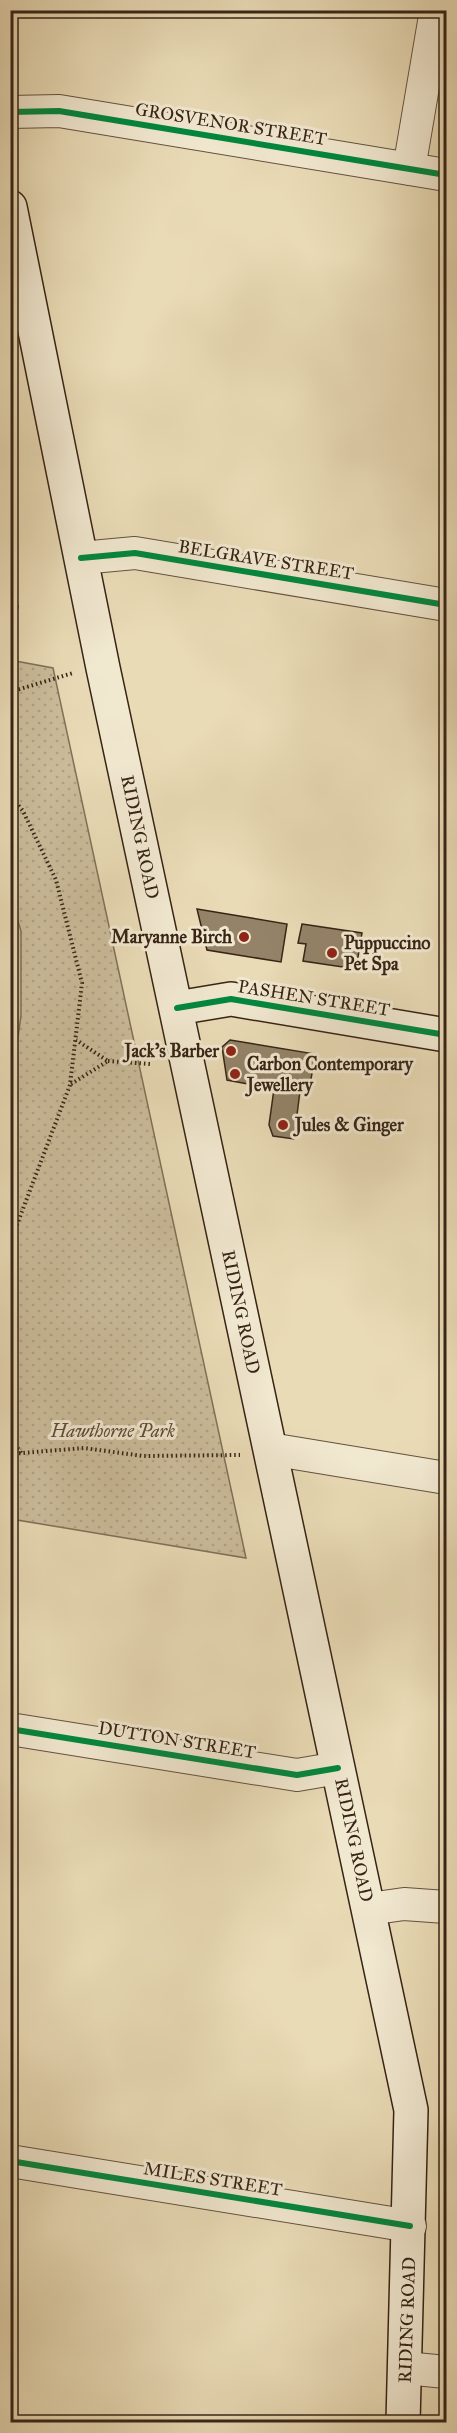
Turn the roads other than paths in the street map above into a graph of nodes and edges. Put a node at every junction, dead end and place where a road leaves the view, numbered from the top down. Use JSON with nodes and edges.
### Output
{"nodes":[{"id":1,"x":436,"y":10,"type":"edge"},
{"id":2,"x":10,"y":112,"type":"edge"},
{"id":3,"x":409,"y":169,"type":"junction"},
{"id":4,"x":447,"y":175,"type":"edge"},
{"id":5,"x":10,"y":207,"type":"edge"},
{"id":6,"x":17,"y":273,"type":"edge"},
{"id":7,"x":81,"y":558,"type":"junction"},
{"id":8,"x":447,"y":605,"type":"edge"},
{"id":9,"x":177,"y":1008,"type":"junction"},
{"id":10,"x":447,"y":1035,"type":"edge"},
{"id":11,"x":270,"y":1449,"type":"junction"},
{"id":12,"x":447,"y":1478,"type":"edge"},
{"id":13,"x":10,"y":1729,"type":"edge"},
{"id":14,"x":338,"y":1768,"type":"junction"},
{"id":15,"x":447,"y":1907,"type":"edge"},
{"id":16,"x":369,"y":1909,"type":"junction"},
{"id":17,"x":10,"y":2161,"type":"edge"},
{"id":18,"x":410,"y":2226,"type":"junction"},
{"id":19,"x":405,"y":2368,"type":"junction"},
{"id":20,"x":447,"y":2372,"type":"edge"},
{"id":21,"x":403,"y":2422,"type":"edge"}],
"edges":[{"from":1,"to":3,"type":"street"},
{"from":2,"to":3,"type":"street","name":"GROSVENOR STREET"},
{"from":3,"to":4,"type":"street","name":"GROSVENOR STREET"},
{"from":5,"to":6,"type":"main road","name":"RIDING ROAD"},
{"from":6,"to":7,"type":"main road","name":"RIDING ROAD"},
{"from":7,"to":8,"type":"street","name":"BELGRAVE STREET"},
{"from":7,"to":9,"type":"main road","name":"RIDING ROAD"},
{"from":9,"to":10,"type":"main road","name":"PASHEN STREET"},
{"from":9,"to":11,"type":"main road","name":"RIDING ROAD"},
{"from":11,"to":12,"type":"street"},
{"from":11,"to":14,"type":"main road","name":"RIDING ROAD"},
{"from":13,"to":14,"type":"street","name":"DUTTON STREET"},
{"from":14,"to":16,"type":"main road","name":"RIDING ROAD"},
{"from":15,"to":16,"type":"street"},
{"from":16,"to":18,"type":"main road","name":"RIDING ROAD"},
{"from":17,"to":18,"type":"street","name":"MILES STREET"},
{"from":18,"to":19,"type":"main road","name":"RIDING ROAD"},
{"from":19,"to":20,"type":"street"},
{"from":19,"to":21,"type":"main road","name":"RIDING ROAD"}]}
